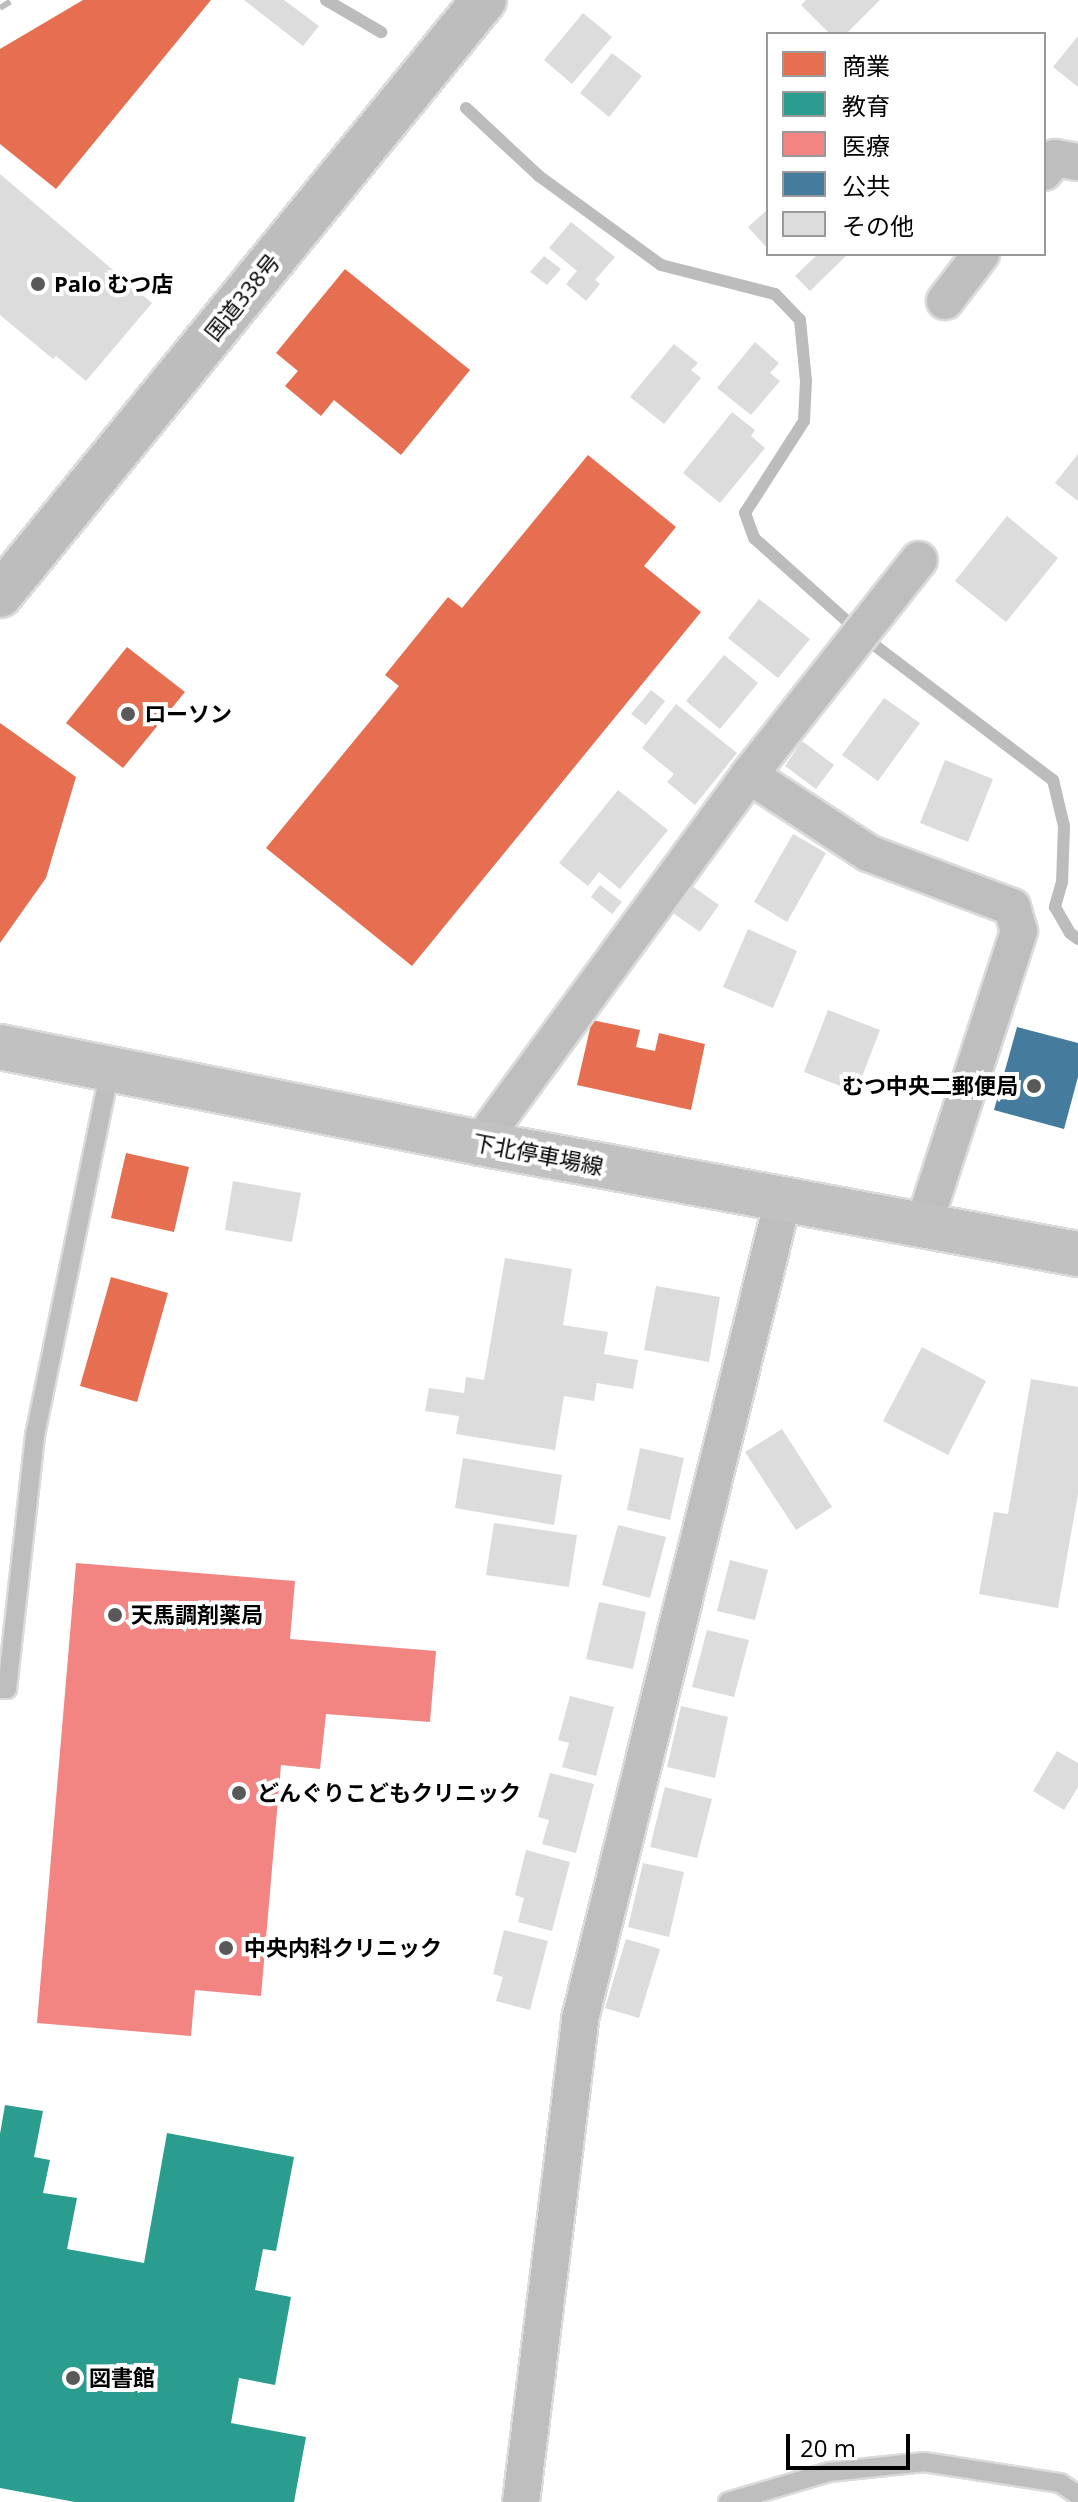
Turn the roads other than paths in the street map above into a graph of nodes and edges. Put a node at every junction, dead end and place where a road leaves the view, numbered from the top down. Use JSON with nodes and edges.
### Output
{"nodes":[{"id":1,"x":484,"y":0,"type":"edge"},
{"id":2,"x":1078,"y":162,"type":"edge"},
{"id":3,"x":1046,"y":169,"type":"edge"},
{"id":4,"x":979,"y":256,"type":"edge"},
{"id":5,"x":945,"y":301,"type":"dead end"},
{"id":6,"x":919,"y":560,"type":"dead end"},
{"id":7,"x":0,"y":595,"type":"edge"},
{"id":8,"x":749,"y":775,"type":"junction"},
{"id":9,"x":0,"y":1047,"type":"edge"},
{"id":10,"x":110,"y":1069,"type":"junction"},
{"id":11,"x":480,"y":1143,"type":"junction"},
{"id":12,"x":783,"y":1200,"type":"junction"},
{"id":13,"x":923,"y":1226,"type":"junction"},
{"id":14,"x":1078,"y":1254,"type":"edge"},
{"id":15,"x":0,"y":1689,"type":"edge"},
{"id":16,"x":1078,"y":2495,"type":"edge"},
{"id":17,"x":521,"y":2502,"type":"edge"},
{"id":18,"x":728,"y":2502,"type":"edge"}],
"edges":[{"from":1,"to":7,"type":"highway","name":"国道338号"},
{"from":2,"to":3,"type":"street"},
{"from":4,"to":5,"type":"street"},
{"from":6,"to":8,"type":"street"},
{"from":8,"to":11,"type":"street"},
{"from":8,"to":13,"type":"street"},
{"from":9,"to":10,"type":"main road","name":"下北停車場線"},
{"from":10,"to":11,"type":"main road","name":"下北停車場線"},
{"from":10,"to":15,"type":"lane"},
{"from":11,"to":12,"type":"main road","name":"下北停車場線"},
{"from":12,"to":13,"type":"main road","name":"下北停車場線"},
{"from":12,"to":17,"type":"street"},
{"from":13,"to":14,"type":"main road","name":"下北停車場線"},
{"from":16,"to":18,"type":"lane"}]}
